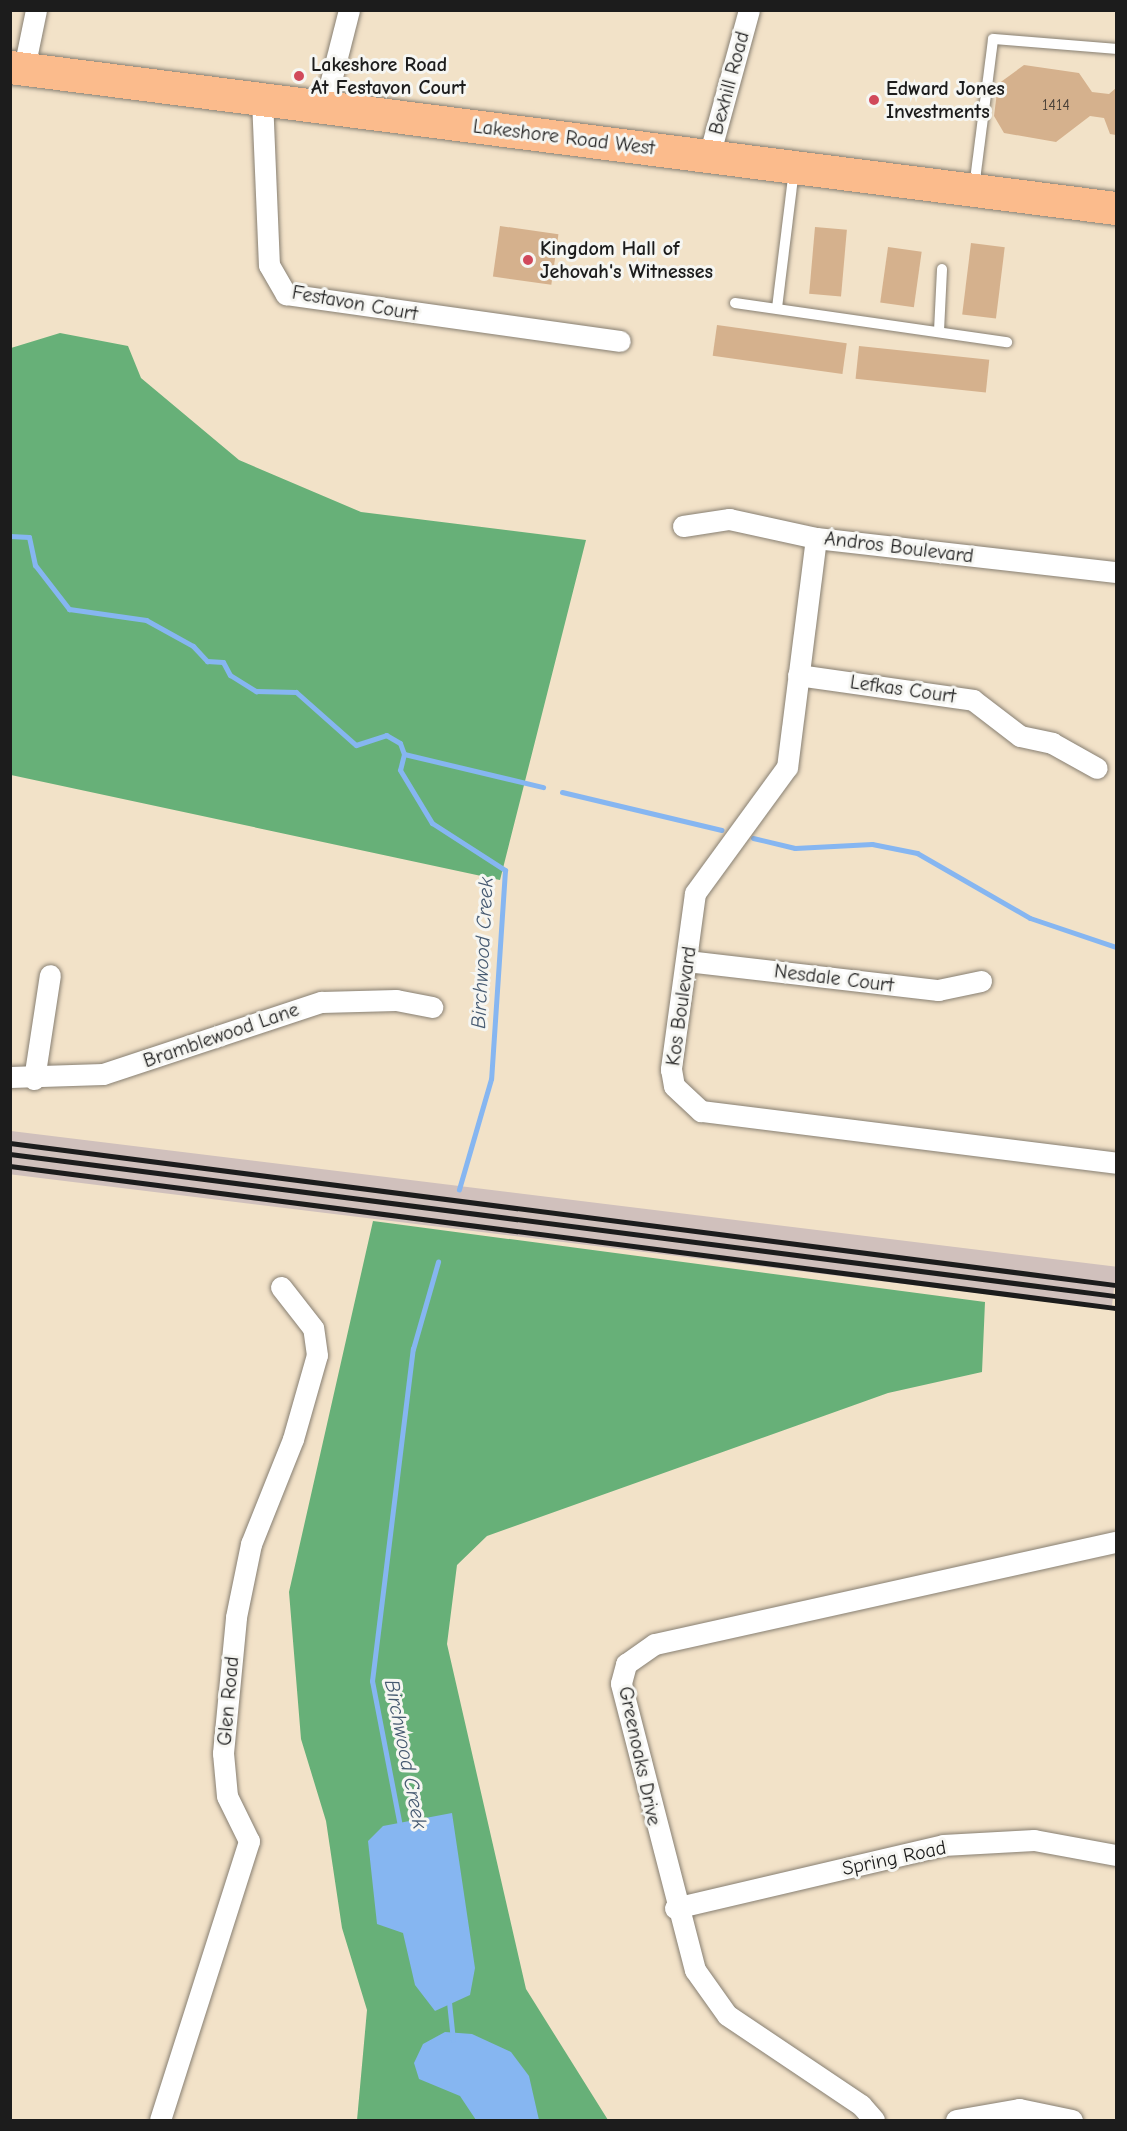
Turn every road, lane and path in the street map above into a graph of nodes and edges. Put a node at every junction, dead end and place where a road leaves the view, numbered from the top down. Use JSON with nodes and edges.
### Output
{"nodes":[{"id":1,"x":36,"y":10,"type":"edge"},
{"id":2,"x":349,"y":10,"type":"edge"},
{"id":3,"x":749,"y":10,"type":"edge"},
{"id":4,"x":1116,"y":50,"type":"edge"},
{"id":5,"x":17,"y":68,"type":"edge"},
{"id":6,"x":262,"y":99,"type":"junction"},
{"id":7,"x":324,"y":108,"type":"junction"},
{"id":8,"x":710,"y":156,"type":"junction"},
{"id":9,"x":794,"y":166,"type":"junction"},
{"id":10,"x":974,"y":191,"type":"junction"},
{"id":11,"x":1116,"y":208,"type":"edge"},
{"id":12,"x":942,"y":268,"type":"dead end"},
{"id":13,"x":735,"y":303,"type":"dead end"},
{"id":14,"x":777,"y":308,"type":"junction"},
{"id":15,"x":939,"y":331,"type":"junction"},
{"id":16,"x":620,"y":341,"type":"dead end"},
{"id":17,"x":1007,"y":342,"type":"dead end"},
{"id":18,"x":683,"y":526,"type":"dead end"},
{"id":19,"x":816,"y":538,"type":"junction"},
{"id":20,"x":1116,"y":572,"type":"edge"},
{"id":21,"x":798,"y":675,"type":"junction"},
{"id":22,"x":1097,"y":768,"type":"dead end"},
{"id":23,"x":687,"y":961,"type":"junction"},
{"id":24,"x":50,"y":975,"type":"dead end"},
{"id":25,"x":981,"y":981,"type":"dead end"},
{"id":26,"x":432,"y":1007,"type":"dead end"},
{"id":27,"x":10,"y":1077,"type":"edge"},
{"id":28,"x":34,"y":1079,"type":"junction"},
{"id":29,"x":1116,"y":1163,"type":"edge"},
{"id":30,"x":281,"y":1287,"type":"dead end"},
{"id":31,"x":1116,"y":1542,"type":"edge"},
{"id":32,"x":1116,"y":1855,"type":"edge"},
{"id":33,"x":675,"y":1908,"type":"junction"},
{"id":34,"x":160,"y":2121,"type":"edge"},
{"id":35,"x":874,"y":2121,"type":"edge"},
{"id":36,"x":956,"y":2121,"type":"edge"},
{"id":37,"x":1072,"y":2121,"type":"edge"}],
"edges":[{"from":1,"to":5,"type":"street"},
{"from":2,"to":7,"type":"street"},
{"from":3,"to":8,"type":"street","name":"Bexhill Road"},
{"from":4,"to":10,"type":"lane"},
{"from":5,"to":6,"type":"main road","name":"Lakeshore Road West"},
{"from":6,"to":7,"type":"main road","name":"Lakeshore Road West"},
{"from":6,"to":16,"type":"street","name":"Festavon Court"},
{"from":7,"to":8,"type":"main road","name":"Lakeshore Road West"},
{"from":8,"to":9,"type":"main road","name":"Lakeshore Road West"},
{"from":9,"to":10,"type":"main road","name":"Lakeshore Road West"},
{"from":9,"to":14,"type":"lane"},
{"from":10,"to":11,"type":"main road","name":"Lakeshore Road West"},
{"from":12,"to":15,"type":"lane"},
{"from":13,"to":14,"type":"lane"},
{"from":14,"to":15,"type":"lane"},
{"from":15,"to":17,"type":"lane"},
{"from":18,"to":19,"type":"street","name":"Andros Boulevard"},
{"from":19,"to":20,"type":"street","name":"Andros Boulevard"},
{"from":19,"to":21,"type":"street","name":"Kos Boulevard"},
{"from":21,"to":22,"type":"street","name":"Lefkas Court"},
{"from":21,"to":23,"type":"street","name":"Kos Boulevard"},
{"from":23,"to":25,"type":"street","name":"Nesdale Court"},
{"from":23,"to":29,"type":"street","name":"Kos Boulevard"},
{"from":24,"to":28,"type":"street"},
{"from":26,"to":28,"type":"street","name":"Bramblewood Lane"},
{"from":27,"to":28,"type":"street","name":"Bramblewood Lane"},
{"from":30,"to":34,"type":"street","name":"Glen Road"},
{"from":31,"to":33,"type":"street","name":"Greenoaks Drive"},
{"from":32,"to":33,"type":"street","name":"Spring Road"},
{"from":33,"to":35,"type":"street","name":"Greenoaks Drive"},
{"from":36,"to":37,"type":"street"}]}
